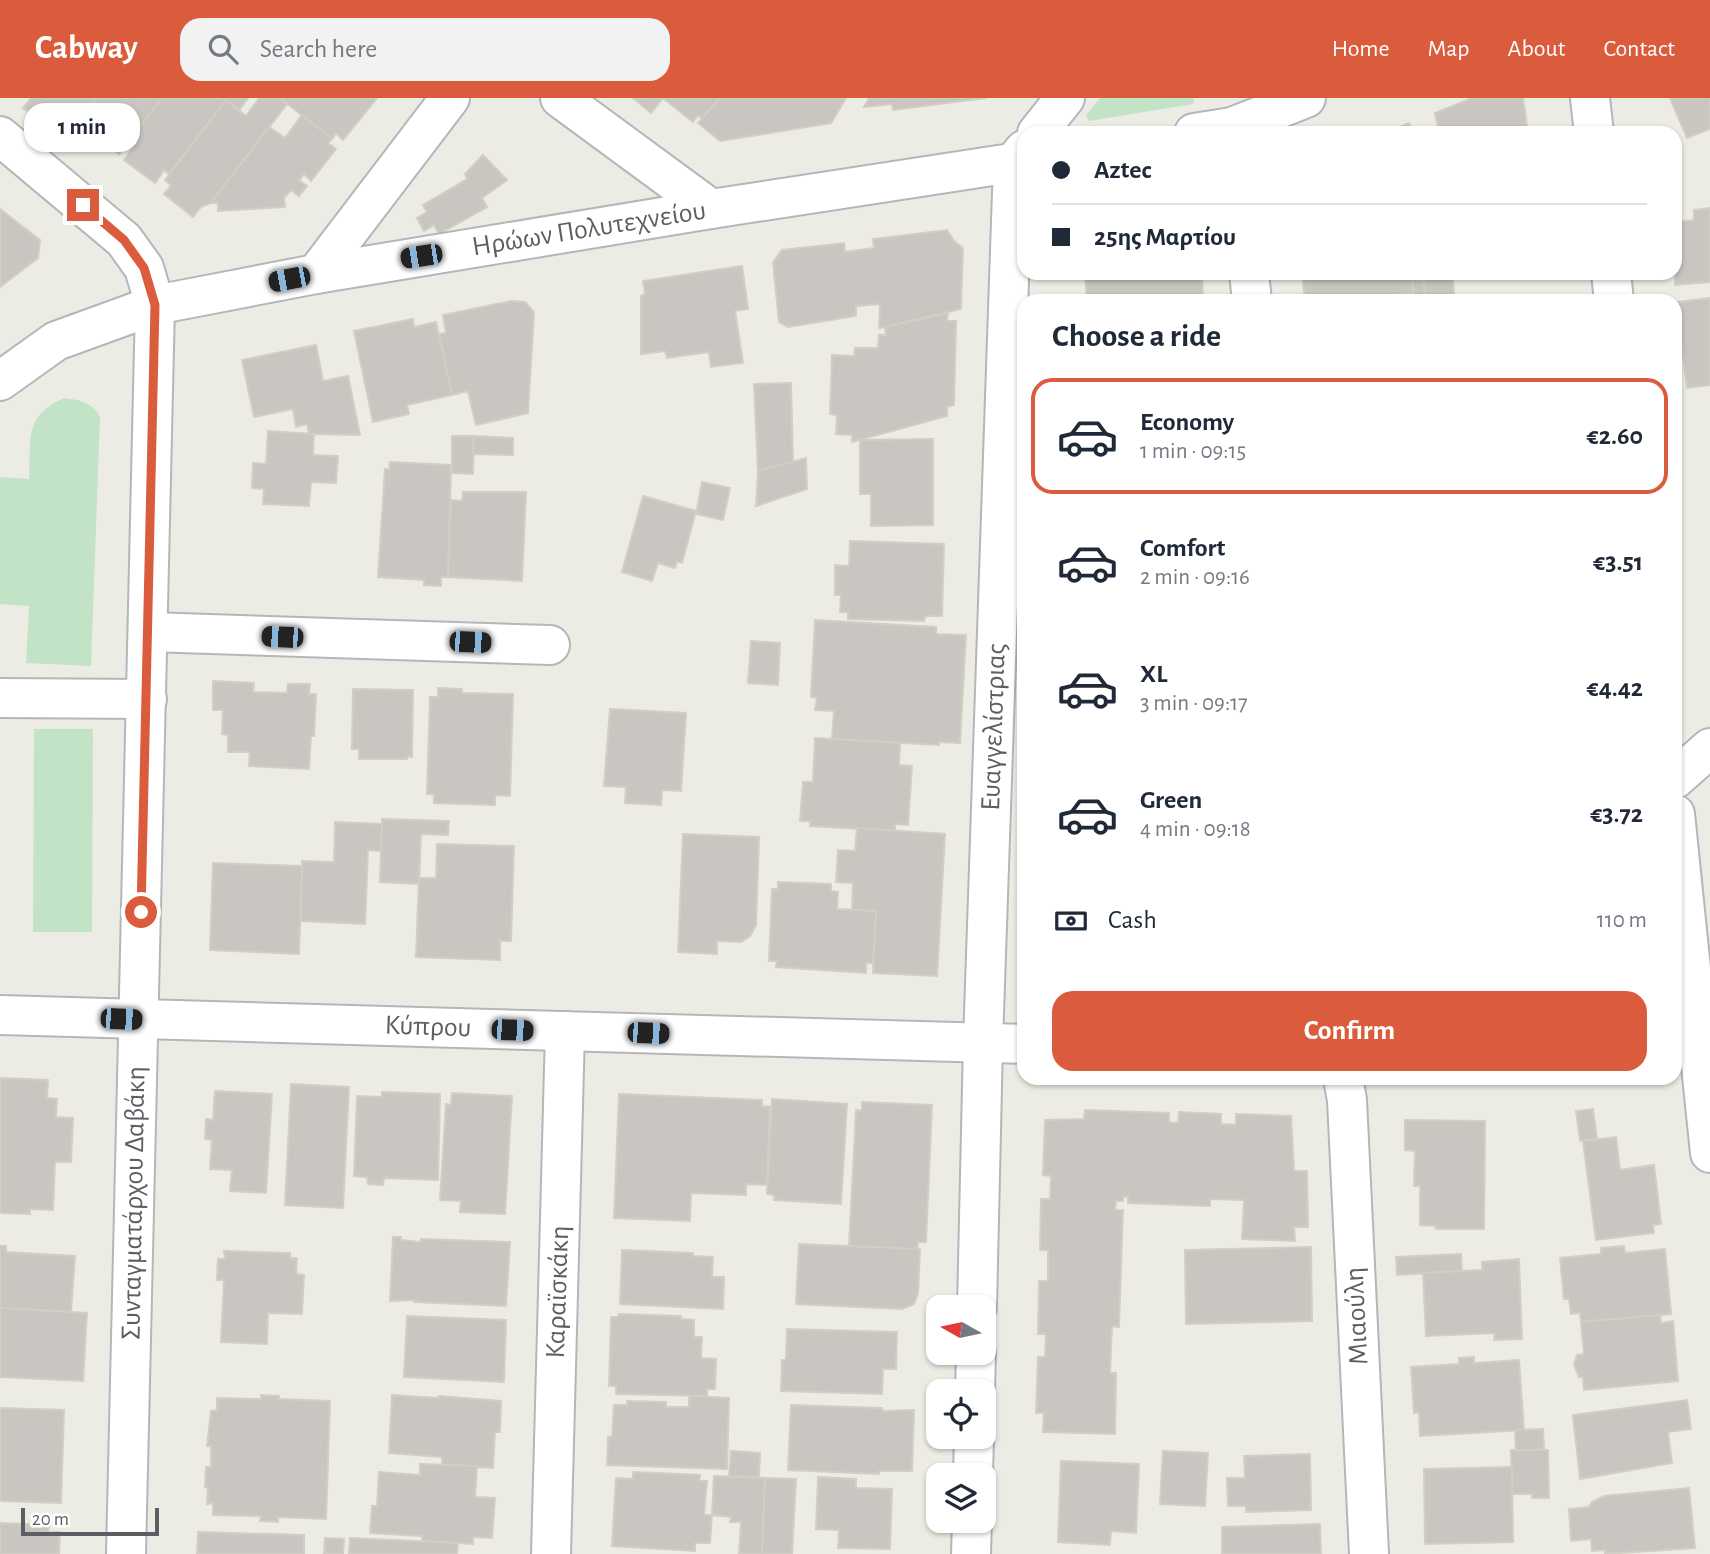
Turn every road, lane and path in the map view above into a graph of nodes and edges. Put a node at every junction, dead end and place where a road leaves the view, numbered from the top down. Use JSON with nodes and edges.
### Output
{"nodes":[{"id":1,"x":450,"y":98,"type":"edge"},
{"id":2,"x":560,"y":98,"type":"edge"},
{"id":3,"x":1065,"y":98,"type":"edge"},
{"id":4,"x":1306,"y":98,"type":"edge"},
{"id":5,"x":1590,"y":98,"type":"edge"},
{"id":6,"x":1229,"y":119,"type":"edge"},
{"id":7,"x":1043,"y":126,"type":"edge"},
{"id":8,"x":1212,"y":126,"type":"edge"},
{"id":9,"x":1593,"y":126,"type":"edge"},
{"id":10,"x":0,"y":136,"type":"edge"},
{"id":11,"x":1017,"y":158,"type":"edge"},
{"id":12,"x":710,"y":209,"type":"junction"},
{"id":13,"x":1017,"y":230,"type":"edge"},
{"id":14,"x":316,"y":274,"type":"junction"},
{"id":15,"x":155,"y":305,"type":"junction"},
{"id":16,"x":0,"y":381,"type":"edge"},
{"id":17,"x":149,"y":632,"type":"junction"},
{"id":18,"x":550,"y":645,"type":"dead end"},
{"id":19,"x":0,"y":698,"type":"edge"},
{"id":20,"x":147,"y":699,"type":"junction"},
{"id":21,"x":1710,"y":748,"type":"edge"},
{"id":22,"x":1682,"y":773,"type":"edge"},
{"id":23,"x":1682,"y":958,"type":"edge"},
{"id":24,"x":0,"y":1015,"type":"edge"},
{"id":25,"x":139,"y":1019,"type":"junction"},
{"id":26,"x":565,"y":1031,"type":"junction"},
{"id":27,"x":983,"y":1043,"type":"junction"},
{"id":28,"x":1017,"y":1044,"type":"edge"},
{"id":29,"x":1687,"y":1060,"type":"edge"},
{"id":30,"x":1344,"y":1085,"type":"edge"},
{"id":31,"x":1710,"y":1153,"type":"edge"},
{"id":32,"x":977,"y":1295,"type":"edge"},
{"id":33,"x":972,"y":1533,"type":"edge"},
{"id":34,"x":126,"y":1554,"type":"edge"},
{"id":35,"x":551,"y":1554,"type":"edge"},
{"id":36,"x":971,"y":1554,"type":"edge"},
{"id":37,"x":1368,"y":1554,"type":"edge"}],
"edges":[{"from":1,"to":14,"type":"street"},
{"from":2,"to":12,"type":"street"},
{"from":3,"to":7,"type":"street"},
{"from":4,"to":6,"type":"street"},
{"from":5,"to":9,"type":"street"},
{"from":6,"to":8,"type":"street"},
{"from":10,"to":15,"type":"street","name":"Συνταγματάρχου Δαβάκη"},
{"from":11,"to":12,"type":"street","name":"Ηρώων Πολυτεχνείου"},
{"from":12,"to":14,"type":"street","name":"Ηρώων Πολυτεχνείου"},
{"from":13,"to":27,"type":"street","name":"Ευαγγελίστριας"},
{"from":14,"to":15,"type":"street","name":"Ηρώων Πολυτεχνείου"},
{"from":15,"to":16,"type":"street","name":"Ηρώων Πολυτεχνείου"},
{"from":15,"to":17,"type":"street","name":"Συνταγματάρχου Δαβάκη"},
{"from":17,"to":18,"type":"street"},
{"from":17,"to":20,"type":"street","name":"Συνταγματάρχου Δαβάκη"},
{"from":19,"to":20,"type":"street"},
{"from":20,"to":25,"type":"street","name":"Συνταγματάρχου Δαβάκη"},
{"from":21,"to":22,"type":"street"},
{"from":23,"to":29,"type":"street"},
{"from":24,"to":25,"type":"street","name":"Κύπρου"},
{"from":25,"to":26,"type":"street","name":"Κύπρου"},
{"from":25,"to":34,"type":"street","name":"Συνταγματάρχου Δαβάκη"},
{"from":26,"to":27,"type":"street","name":"Κύπρου"},
{"from":26,"to":35,"type":"street","name":"Καραϊσκάκη"},
{"from":27,"to":28,"type":"street","name":"Κύπρου"},
{"from":27,"to":32,"type":"street","name":"Ευαγγελίστριας"},
{"from":29,"to":31,"type":"street"},
{"from":30,"to":37,"type":"street","name":"Μιαούλη"},
{"from":33,"to":36,"type":"street"}]}
